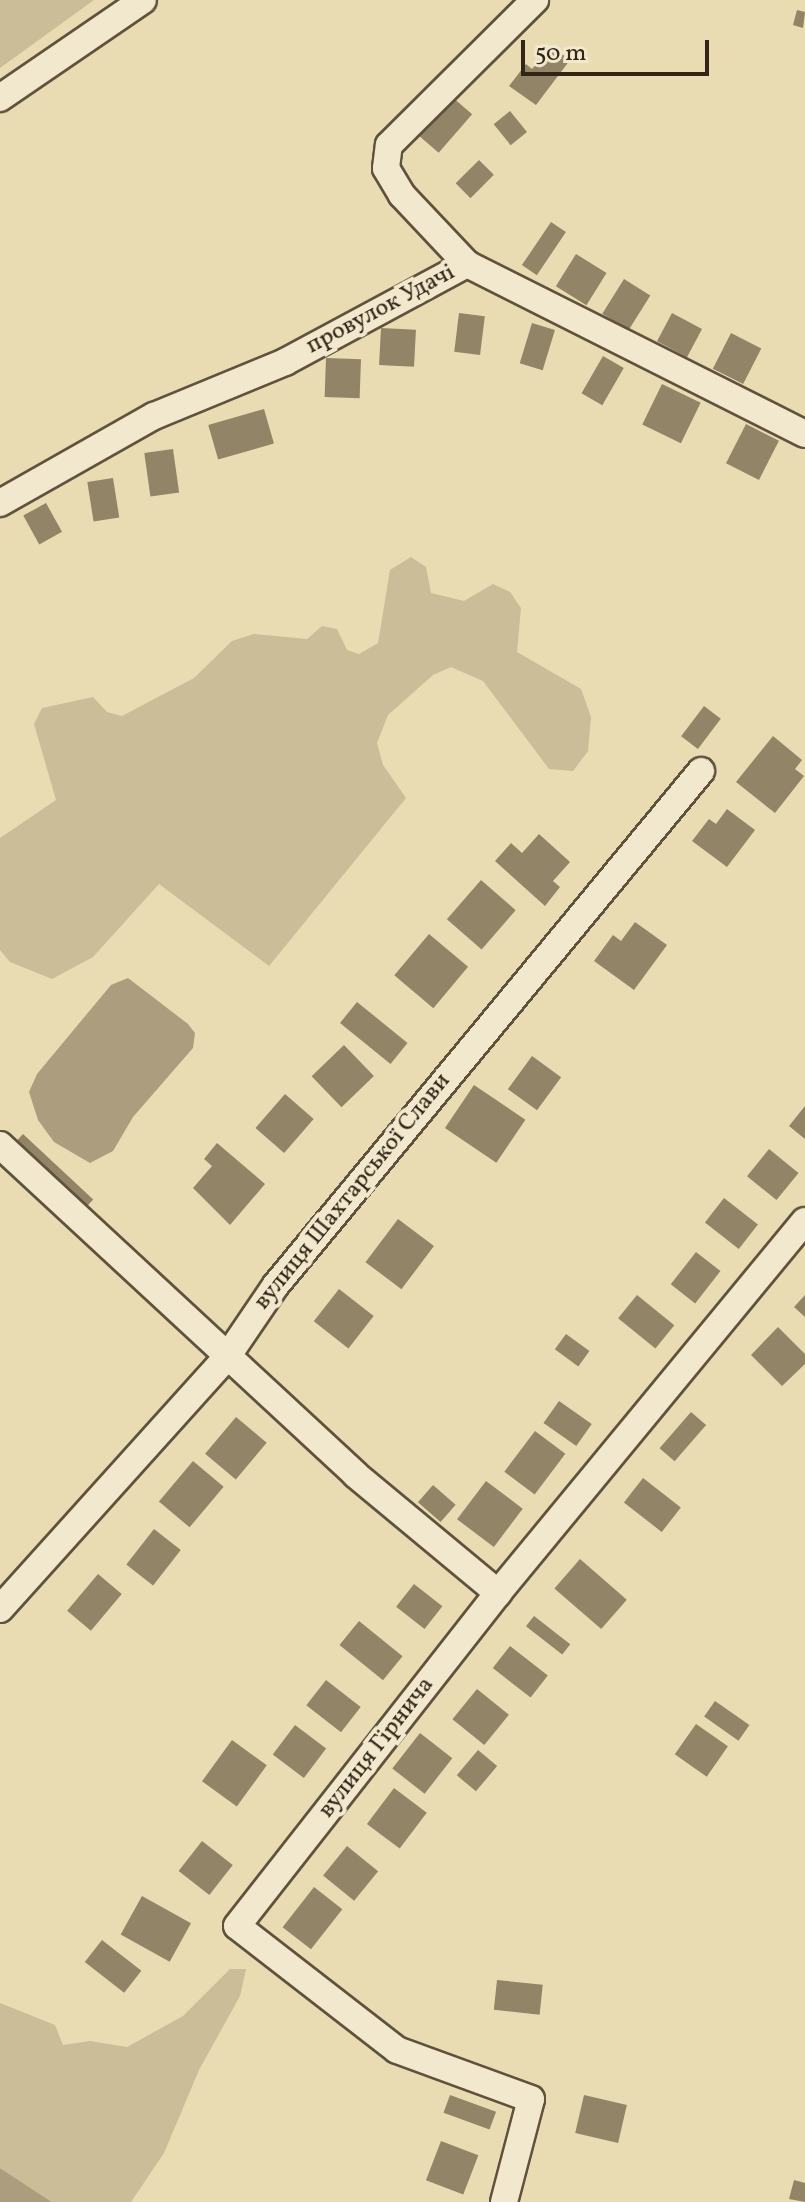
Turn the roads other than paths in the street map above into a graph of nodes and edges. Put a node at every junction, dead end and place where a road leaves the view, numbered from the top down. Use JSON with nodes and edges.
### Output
{"nodes":[{"id":1,"x":143,"y":0,"type":"edge"},
{"id":2,"x":535,"y":0,"type":"edge"},
{"id":3,"x":0,"y":98,"type":"edge"},
{"id":4,"x":467,"y":264,"type":"junction"},
{"id":5,"x":805,"y":434,"type":"edge"},
{"id":6,"x":0,"y":503,"type":"edge"},
{"id":7,"x":701,"y":771,"type":"dead end"},
{"id":8,"x":0,"y":1145,"type":"edge"},
{"id":9,"x":805,"y":1221,"type":"edge"},
{"id":10,"x":227,"y":1357,"type":"junction"},
{"id":11,"x":498,"y":1593,"type":"junction"},
{"id":12,"x":0,"y":1609,"type":"edge"},
{"id":13,"x":504,"y":2202,"type":"edge"}],
"edges":[{"from":1,"to":3,"type":"street"},
{"from":2,"to":4,"type":"street"},
{"from":4,"to":5,"type":"street","name":"провулок Удачі"},
{"from":4,"to":6,"type":"street","name":"провулок Удачі"},
{"from":7,"to":10,"type":"street","name":"вулиця Шахтарської Слави"},
{"from":8,"to":10,"type":"street"},
{"from":9,"to":11,"type":"street","name":"вулиця Гірнича"},
{"from":10,"to":11,"type":"street"},
{"from":10,"to":12,"type":"street","name":"вулиця Шахтарської Слави"},
{"from":11,"to":13,"type":"street","name":"вулиця Гірнича"}]}
